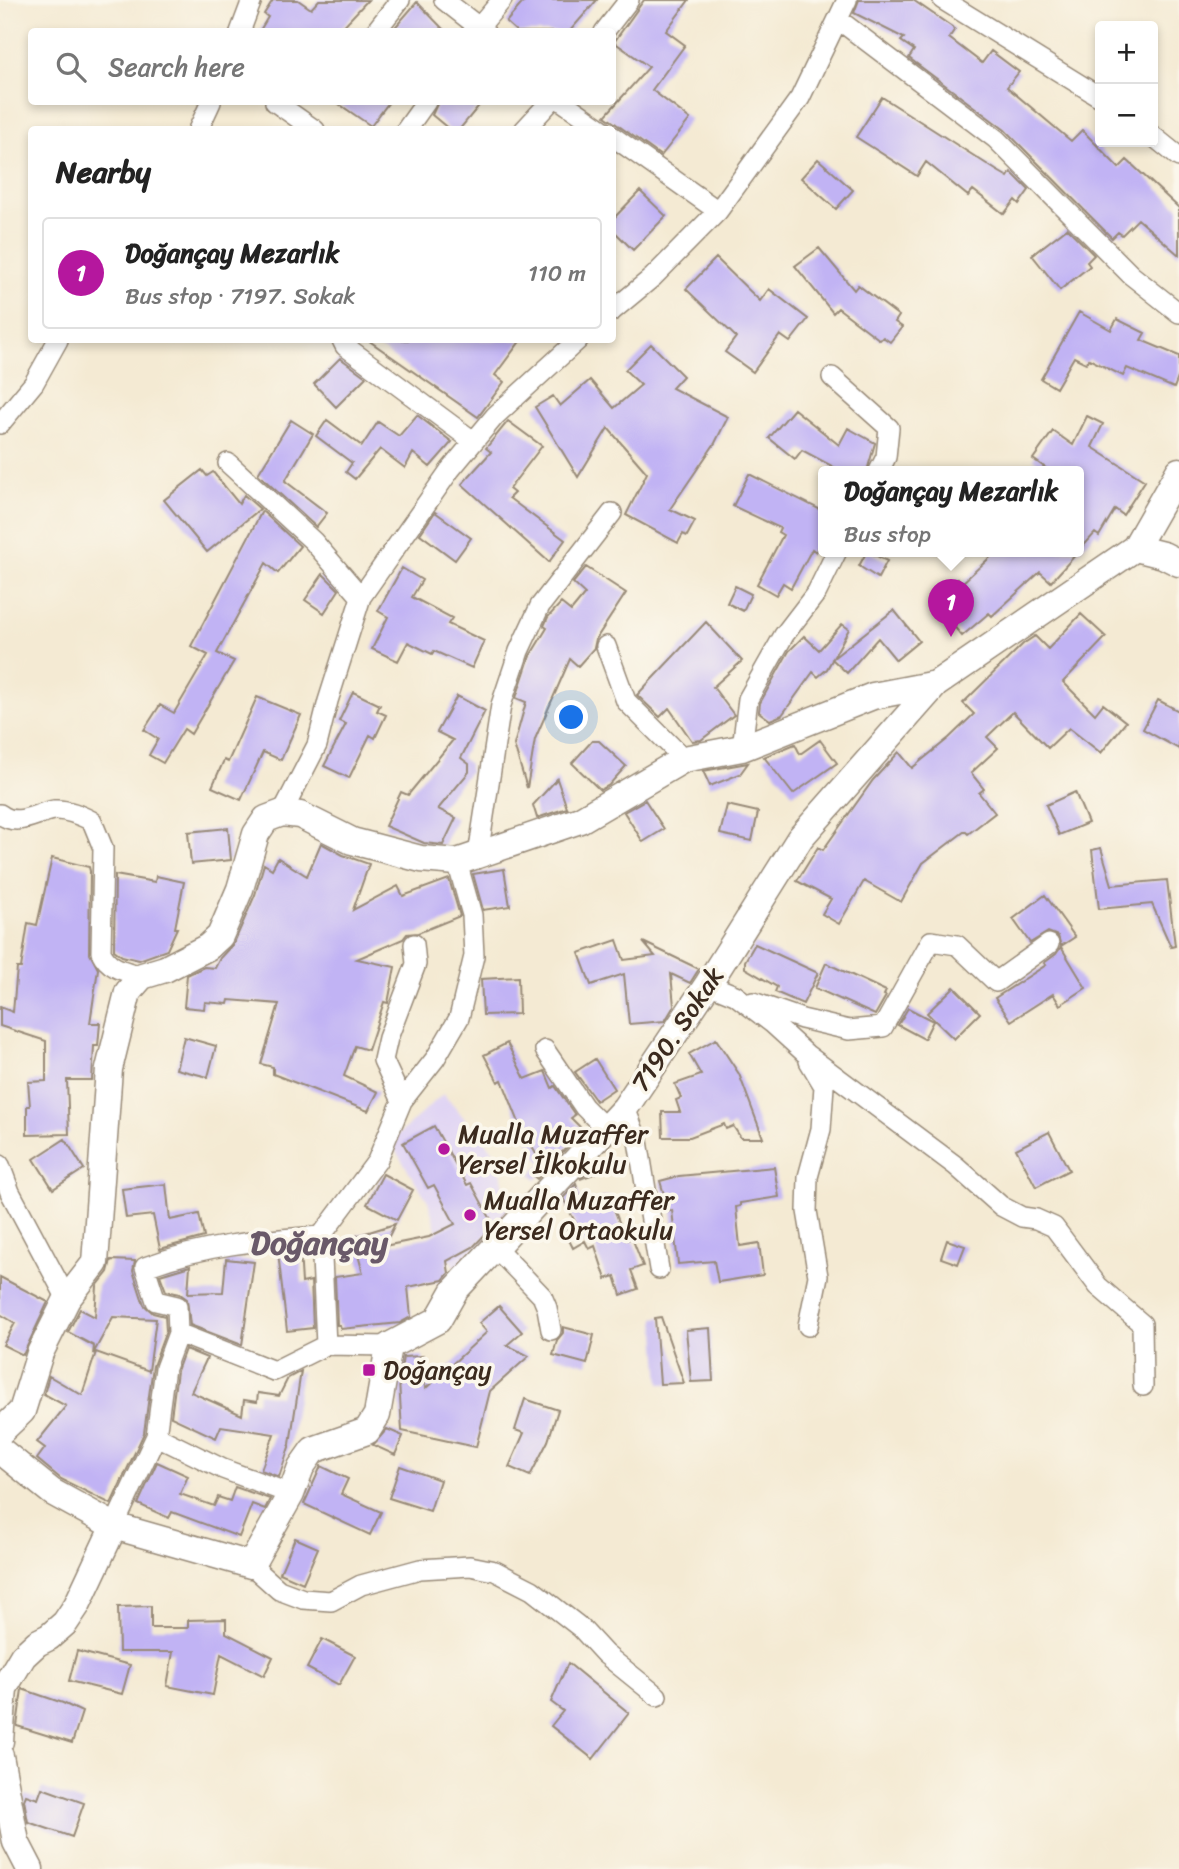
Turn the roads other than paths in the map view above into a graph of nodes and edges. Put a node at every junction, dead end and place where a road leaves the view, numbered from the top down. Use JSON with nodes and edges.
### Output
{"nodes":[{"id":1,"x":252,"y":0,"type":"edge"},
{"id":2,"x":400,"y":0,"type":"edge"},
{"id":3,"x":444,"y":0,"type":"edge"},
{"id":4,"x":502,"y":0,"type":"edge"},
{"id":5,"x":628,"y":0,"type":"edge"},
{"id":6,"x":847,"y":0,"type":"edge"},
{"id":7,"x":943,"y":0,"type":"edge"},
{"id":8,"x":839,"y":20,"type":"junction"},
{"id":9,"x":242,"y":28,"type":"edge"},
{"id":10,"x":378,"y":28,"type":"edge"},
{"id":11,"x":478,"y":28,"type":"edge"},
{"id":12,"x":481,"y":28,"type":"edge"},
{"id":13,"x":607,"y":28,"type":"edge"},
{"id":14,"x":1095,"y":94,"type":"edge"},
{"id":15,"x":210,"y":105,"type":"edge"},
{"id":16,"x":279,"y":105,"type":"edge"},
{"id":17,"x":424,"y":105,"type":"edge"},
{"id":18,"x":547,"y":105,"type":"edge"},
{"id":19,"x":567,"y":105,"type":"edge"},
{"id":20,"x":200,"y":126,"type":"edge"},
{"id":21,"x":309,"y":126,"type":"edge"},
{"id":22,"x":410,"y":126,"type":"edge"},
{"id":23,"x":528,"y":126,"type":"edge"},
{"id":24,"x":597,"y":126,"type":"edge"},
{"id":25,"x":616,"y":139,"type":"edge"},
{"id":26,"x":1158,"y":140,"type":"edge"},
{"id":27,"x":1179,"y":158,"type":"edge"},
{"id":28,"x":718,"y":211,"type":"junction"},
{"id":29,"x":616,"y":308,"type":"edge"},
{"id":30,"x":1179,"y":313,"type":"edge"},
{"id":31,"x":56,"y":343,"type":"edge"},
{"id":32,"x":344,"y":343,"type":"edge"},
{"id":33,"x":575,"y":343,"type":"edge"},
{"id":34,"x":832,"y":377,"type":"dead end"},
{"id":35,"x":0,"y":424,"type":"edge"},
{"id":36,"x":474,"y":441,"type":"junction"},
{"id":37,"x":228,"y":463,"type":"dead end"},
{"id":38,"x":882,"y":466,"type":"edge"},
{"id":39,"x":1179,"y":471,"type":"edge"},
{"id":40,"x":612,"y":513,"type":"dead end"},
{"id":41,"x":1135,"y":548,"type":"junction"},
{"id":42,"x":834,"y":557,"type":"edge"},
{"id":43,"x":1179,"y":562,"type":"edge"},
{"id":44,"x":361,"y":597,"type":"junction"},
{"id":45,"x":606,"y":646,"type":"dead end"},
{"id":46,"x":936,"y":684,"type":"junction"},
{"id":47,"x":742,"y":748,"type":"junction"},
{"id":48,"x":684,"y":759,"type":"junction"},
{"id":49,"x":282,"y":813,"type":"junction"},
{"id":50,"x":0,"y":814,"type":"edge"},
{"id":51,"x":468,"y":858,"type":"junction"},
{"id":52,"x":414,"y":944,"type":"dead end"},
{"id":53,"x":1049,"y":944,"type":"dead end"},
{"id":54,"x":142,"y":976,"type":"junction"},
{"id":55,"x":708,"y":984,"type":"junction"},
{"id":56,"x":735,"y":995,"type":"junction"},
{"id":57,"x":545,"y":1050,"type":"dead end"},
{"id":58,"x":806,"y":1054,"type":"junction"},
{"id":59,"x":402,"y":1101,"type":"junction"},
{"id":60,"x":625,"y":1108,"type":"junction"},
{"id":61,"x":606,"y":1129,"type":"junction"},
{"id":62,"x":0,"y":1165,"type":"edge"},
{"id":63,"x":321,"y":1236,"type":"junction"},
{"id":64,"x":495,"y":1248,"type":"junction"},
{"id":65,"x":659,"y":1269,"type":"dead end"},
{"id":66,"x":66,"y":1299,"type":"junction"},
{"id":67,"x":808,"y":1326,"type":"dead end"},
{"id":68,"x":551,"y":1331,"type":"dead end"},
{"id":69,"x":178,"y":1333,"type":"junction"},
{"id":70,"x":326,"y":1345,"type":"junction"},
{"id":71,"x":389,"y":1346,"type":"junction"},
{"id":72,"x":1143,"y":1386,"type":"dead end"},
{"id":73,"x":0,"y":1432,"type":"edge"},
{"id":74,"x":156,"y":1436,"type":"junction"},
{"id":75,"x":0,"y":1450,"type":"edge"},
{"id":76,"x":291,"y":1494,"type":"junction"},
{"id":77,"x":114,"y":1526,"type":"junction"},
{"id":78,"x":250,"y":1565,"type":"junction"},
{"id":79,"x":2,"y":1686,"type":"edge"},
{"id":80,"x":657,"y":1696,"type":"dead end"},
{"id":81,"x":0,"y":1741,"type":"edge"},
{"id":82,"x":0,"y":1756,"type":"edge"},
{"id":83,"x":30,"y":1869,"type":"edge"}],
"edges":[{"from":1,"to":9,"type":"street"},
{"from":2,"to":10,"type":"street"},
{"from":3,"to":11,"type":"street"},
{"from":4,"to":12,"type":"street"},
{"from":5,"to":13,"type":"street"},
{"from":6,"to":8,"type":"street"},
{"from":7,"to":14,"type":"street"},
{"from":8,"to":28,"type":"street"},
{"from":8,"to":30,"type":"street"},
{"from":15,"to":20,"type":"street"},
{"from":16,"to":21,"type":"street"},
{"from":17,"to":22,"type":"street"},
{"from":18,"to":23,"type":"street"},
{"from":19,"to":24,"type":"street"},
{"from":25,"to":28,"type":"street"},
{"from":26,"to":27,"type":"street"},
{"from":28,"to":29,"type":"street"},
{"from":31,"to":35,"type":"street"},
{"from":32,"to":36,"type":"street"},
{"from":33,"to":36,"type":"street"},
{"from":34,"to":38,"type":"street"},
{"from":36,"to":44,"type":"street"},
{"from":37,"to":44,"type":"street"},
{"from":39,"to":41,"type":"street"},
{"from":40,"to":51,"type":"street"},
{"from":41,"to":43,"type":"street"},
{"from":41,"to":46,"type":"street"},
{"from":42,"to":47,"type":"street"},
{"from":44,"to":49,"type":"street"},
{"from":45,"to":48,"type":"street"},
{"from":46,"to":47,"type":"street"},
{"from":46,"to":55,"type":"street","name":"7190. Sokak"},
{"from":47,"to":48,"type":"street"},
{"from":48,"to":51,"type":"street"},
{"from":49,"to":51,"type":"street"},
{"from":49,"to":54,"type":"street"},
{"from":50,"to":54,"type":"street"},
{"from":51,"to":59,"type":"street"},
{"from":52,"to":59,"type":"street"},
{"from":53,"to":56,"type":"street"},
{"from":54,"to":66,"type":"street"},
{"from":55,"to":56,"type":"street"},
{"from":55,"to":60,"type":"street","name":"7190. Sokak"},
{"from":56,"to":58,"type":"street"},
{"from":57,"to":61,"type":"street"},
{"from":58,"to":67,"type":"street"},
{"from":58,"to":72,"type":"street"},
{"from":59,"to":63,"type":"street"},
{"from":60,"to":61,"type":"street","name":"7190. Sokak"},
{"from":60,"to":65,"type":"street"},
{"from":61,"to":64,"type":"street","name":"7190. Sokak"},
{"from":62,"to":66,"type":"street"},
{"from":63,"to":69,"type":"street"},
{"from":63,"to":70,"type":"street"},
{"from":64,"to":68,"type":"street"},
{"from":64,"to":71,"type":"street","name":"7190. Sokak"},
{"from":66,"to":73,"type":"street"},
{"from":69,"to":70,"type":"street"},
{"from":69,"to":74,"type":"street"},
{"from":70,"to":71,"type":"street"},
{"from":71,"to":76,"type":"street"},
{"from":74,"to":76,"type":"street"},
{"from":74,"to":77,"type":"street"},
{"from":75,"to":77,"type":"street"},
{"from":76,"to":78,"type":"street"},
{"from":77,"to":78,"type":"street"},
{"from":77,"to":79,"type":"street"},
{"from":78,"to":80,"type":"street"},
{"from":79,"to":81,"type":"street"},
{"from":82,"to":83,"type":"street"}]}
